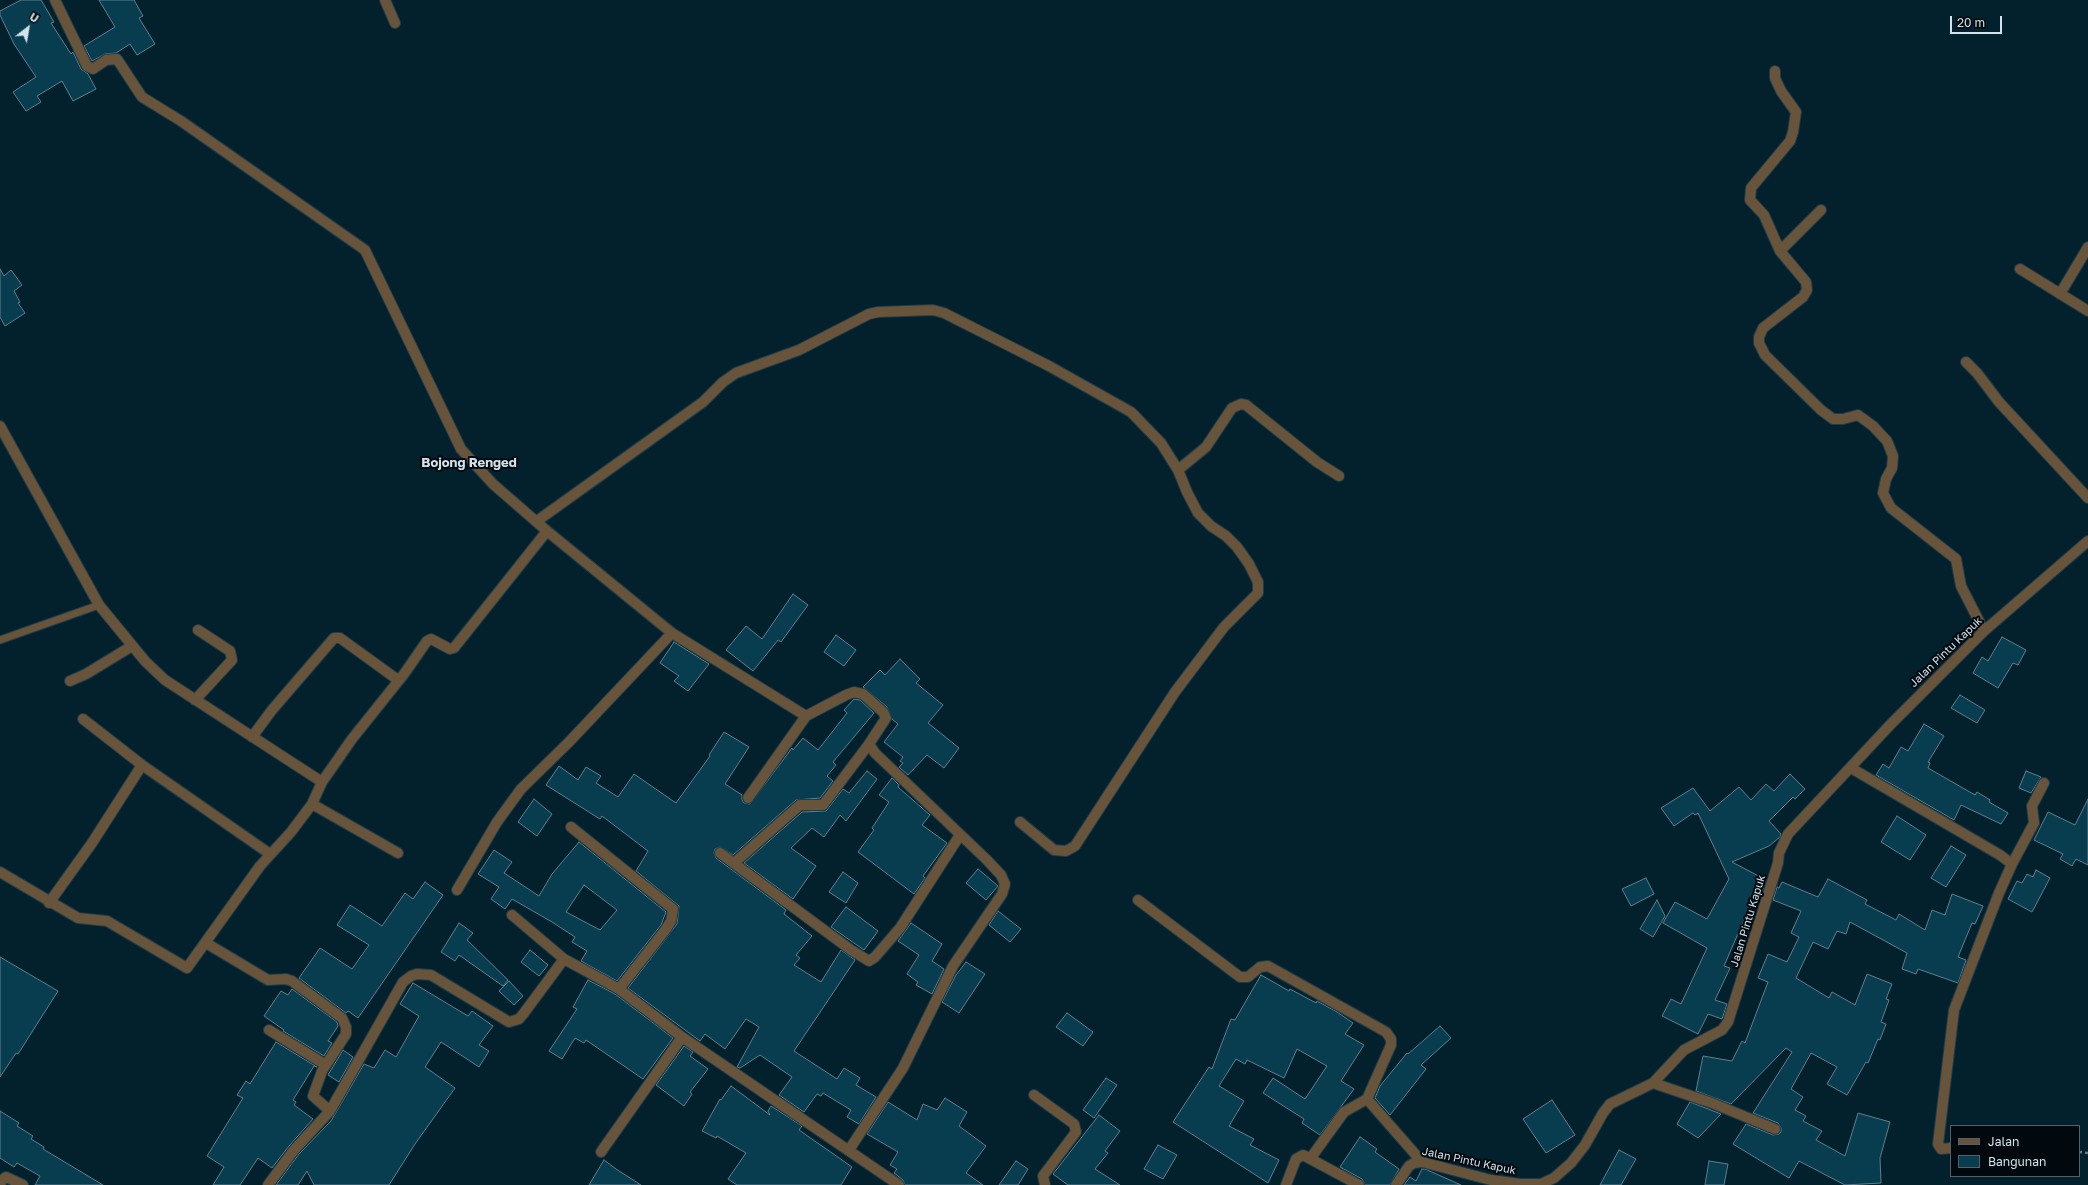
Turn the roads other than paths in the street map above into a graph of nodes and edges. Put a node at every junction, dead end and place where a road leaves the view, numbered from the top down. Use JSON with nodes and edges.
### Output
{"nodes":[{"id":1,"x":55,"y":0,"type":"edge"},
{"id":2,"x":385,"y":0,"type":"edge"},
{"id":3,"x":395,"y":23,"type":"dead end"},
{"id":4,"x":1775,"y":71,"type":"dead end"},
{"id":5,"x":1821,"y":210,"type":"dead end"},
{"id":6,"x":1780,"y":251,"type":"junction"},
{"id":7,"x":2087,"y":251,"type":"edge"},
{"id":8,"x":2020,"y":269,"type":"dead end"},
{"id":9,"x":2060,"y":294,"type":"junction"},
{"id":10,"x":2088,"y":311,"type":"edge"},
{"id":11,"x":1966,"y":362,"type":"dead end"},
{"id":12,"x":0,"y":426,"type":"edge"},
{"id":13,"x":1178,"y":470,"type":"junction"},
{"id":14,"x":1339,"y":476,"type":"dead end"},
{"id":15,"x":2088,"y":498,"type":"edge"},
{"id":16,"x":537,"y":521,"type":"junction"},
{"id":17,"x":547,"y":531,"type":"junction"},
{"id":18,"x":2088,"y":542,"type":"edge"},
{"id":19,"x":99,"y":605,"type":"junction"},
{"id":20,"x":198,"y":630,"type":"dead end"},
{"id":21,"x":1984,"y":631,"type":"junction"},
{"id":22,"x":672,"y":633,"type":"junction"},
{"id":23,"x":0,"y":640,"type":"edge"},
{"id":24,"x":132,"y":646,"type":"junction"},
{"id":25,"x":398,"y":680,"type":"junction"},
{"id":26,"x":70,"y":681,"type":"dead end"},
{"id":27,"x":195,"y":700,"type":"junction"},
{"id":28,"x":806,"y":716,"type":"junction"},
{"id":29,"x":83,"y":719,"type":"dead end"},
{"id":30,"x":252,"y":737,"type":"junction"},
{"id":31,"x":869,"y":744,"type":"junction"},
{"id":32,"x":142,"y":765,"type":"junction"},
{"id":33,"x":1851,"y":768,"type":"junction"},
{"id":34,"x":322,"y":782,"type":"junction"},
{"id":35,"x":2044,"y":783,"type":"dead end"},
{"id":36,"x":748,"y":798,"type":"dead end"},
{"id":37,"x":312,"y":804,"type":"junction"},
{"id":38,"x":1020,"y":822,"type":"dead end"},
{"id":39,"x":571,"y":828,"type":"dead end"},
{"id":40,"x":960,"y":835,"type":"junction"},
{"id":41,"x":720,"y":852,"type":"dead end"},
{"id":42,"x":398,"y":853,"type":"dead end"},
{"id":43,"x":270,"y":854,"type":"junction"},
{"id":44,"x":734,"y":863,"type":"junction"},
{"id":45,"x":2012,"y":864,"type":"junction"},
{"id":46,"x":0,"y":872,"type":"edge"},
{"id":47,"x":457,"y":890,"type":"dead end"},
{"id":48,"x":1138,"y":900,"type":"dead end"},
{"id":49,"x":49,"y":903,"type":"junction"},
{"id":50,"x":512,"y":915,"type":"dead end"},
{"id":51,"x":206,"y":943,"type":"junction"},
{"id":52,"x":564,"y":959,"type":"junction"},
{"id":53,"x":619,"y":989,"type":"junction"},
{"id":54,"x":269,"y":1030,"type":"dead end"},
{"id":55,"x":682,"y":1037,"type":"junction"},
{"id":56,"x":326,"y":1065,"type":"junction"},
{"id":57,"x":1653,"y":1083,"type":"junction"},
{"id":58,"x":1034,"y":1095,"type":"dead end"},
{"id":59,"x":1367,"y":1099,"type":"junction"},
{"id":60,"x":330,"y":1111,"type":"junction"},
{"id":61,"x":1775,"y":1130,"type":"dead end"},
{"id":62,"x":1950,"y":1148,"type":"edge"},
{"id":63,"x":850,"y":1150,"type":"junction"},
{"id":64,"x":601,"y":1152,"type":"dead end"},
{"id":65,"x":1310,"y":1159,"type":"junction"},
{"id":66,"x":1422,"y":1162,"type":"junction"},
{"id":67,"x":0,"y":1185,"type":"edge"},
{"id":68,"x":23,"y":1185,"type":"edge"},
{"id":69,"x":268,"y":1185,"type":"edge"},
{"id":70,"x":899,"y":1185,"type":"edge"},
{"id":71,"x":1045,"y":1185,"type":"edge"},
{"id":72,"x":1286,"y":1185,"type":"edge"},
{"id":73,"x":1359,"y":1185,"type":"edge"},
{"id":74,"x":1396,"y":1185,"type":"edge"}],
"edges":[{"from":1,"to":16,"type":"street"},
{"from":2,"to":3,"type":"street"},
{"from":4,"to":6,"type":"street"},
{"from":5,"to":6,"type":"street"},
{"from":6,"to":21,"type":"street"},
{"from":7,"to":9,"type":"street"},
{"from":8,"to":9,"type":"street"},
{"from":9,"to":10,"type":"street"},
{"from":11,"to":15,"type":"street"},
{"from":12,"to":19,"type":"street"},
{"from":13,"to":14,"type":"street"},
{"from":13,"to":16,"type":"street"},
{"from":13,"to":38,"type":"street"},
{"from":16,"to":17,"type":"street"},
{"from":17,"to":22,"type":"street"},
{"from":17,"to":25,"type":"street"},
{"from":18,"to":21,"type":"street","name":"Jalan Pintu Kapuk"},
{"from":19,"to":23,"type":"lane"},
{"from":19,"to":24,"type":"street"},
{"from":20,"to":27,"type":"street"},
{"from":21,"to":33,"type":"street","name":"Jalan Pintu Kapuk"},
{"from":22,"to":28,"type":"street"},
{"from":22,"to":47,"type":"street"},
{"from":24,"to":26,"type":"street"},
{"from":24,"to":27,"type":"street"},
{"from":25,"to":30,"type":"street"},
{"from":25,"to":34,"type":"street"},
{"from":27,"to":30,"type":"street"},
{"from":28,"to":31,"type":"street"},
{"from":28,"to":36,"type":"street"},
{"from":29,"to":32,"type":"street"},
{"from":30,"to":34,"type":"street"},
{"from":31,"to":40,"type":"street"},
{"from":31,"to":44,"type":"street"},
{"from":32,"to":43,"type":"street"},
{"from":32,"to":49,"type":"street"},
{"from":33,"to":45,"type":"street"},
{"from":33,"to":57,"type":"street","name":"Jalan Pintu Kapuk"},
{"from":34,"to":37,"type":"street"},
{"from":35,"to":45,"type":"street"},
{"from":37,"to":42,"type":"street"},
{"from":37,"to":43,"type":"street"},
{"from":39,"to":53,"type":"street"},
{"from":40,"to":44,"type":"street"},
{"from":40,"to":63,"type":"street"},
{"from":41,"to":44,"type":"street"},
{"from":43,"to":51,"type":"street"},
{"from":45,"to":62,"type":"street"},
{"from":46,"to":49,"type":"street"},
{"from":48,"to":59,"type":"street"},
{"from":49,"to":51,"type":"street"},
{"from":50,"to":52,"type":"street"},
{"from":51,"to":56,"type":"street"},
{"from":52,"to":53,"type":"street"},
{"from":52,"to":60,"type":"street"},
{"from":53,"to":55,"type":"street"},
{"from":54,"to":56,"type":"street"},
{"from":55,"to":63,"type":"street"},
{"from":55,"to":64,"type":"street"},
{"from":56,"to":60,"type":"street"},
{"from":57,"to":61,"type":"street"},
{"from":57,"to":66,"type":"street","name":"Jalan Pintu Kapuk"},
{"from":58,"to":71,"type":"street"},
{"from":59,"to":65,"type":"street"},
{"from":59,"to":66,"type":"street"},
{"from":60,"to":69,"type":"street"},
{"from":63,"to":70,"type":"street"},
{"from":65,"to":72,"type":"street"},
{"from":65,"to":73,"type":"street"},
{"from":66,"to":74,"type":"street","name":"Jalan Pintu Kapuk"},
{"from":67,"to":68,"type":"street"}]}
